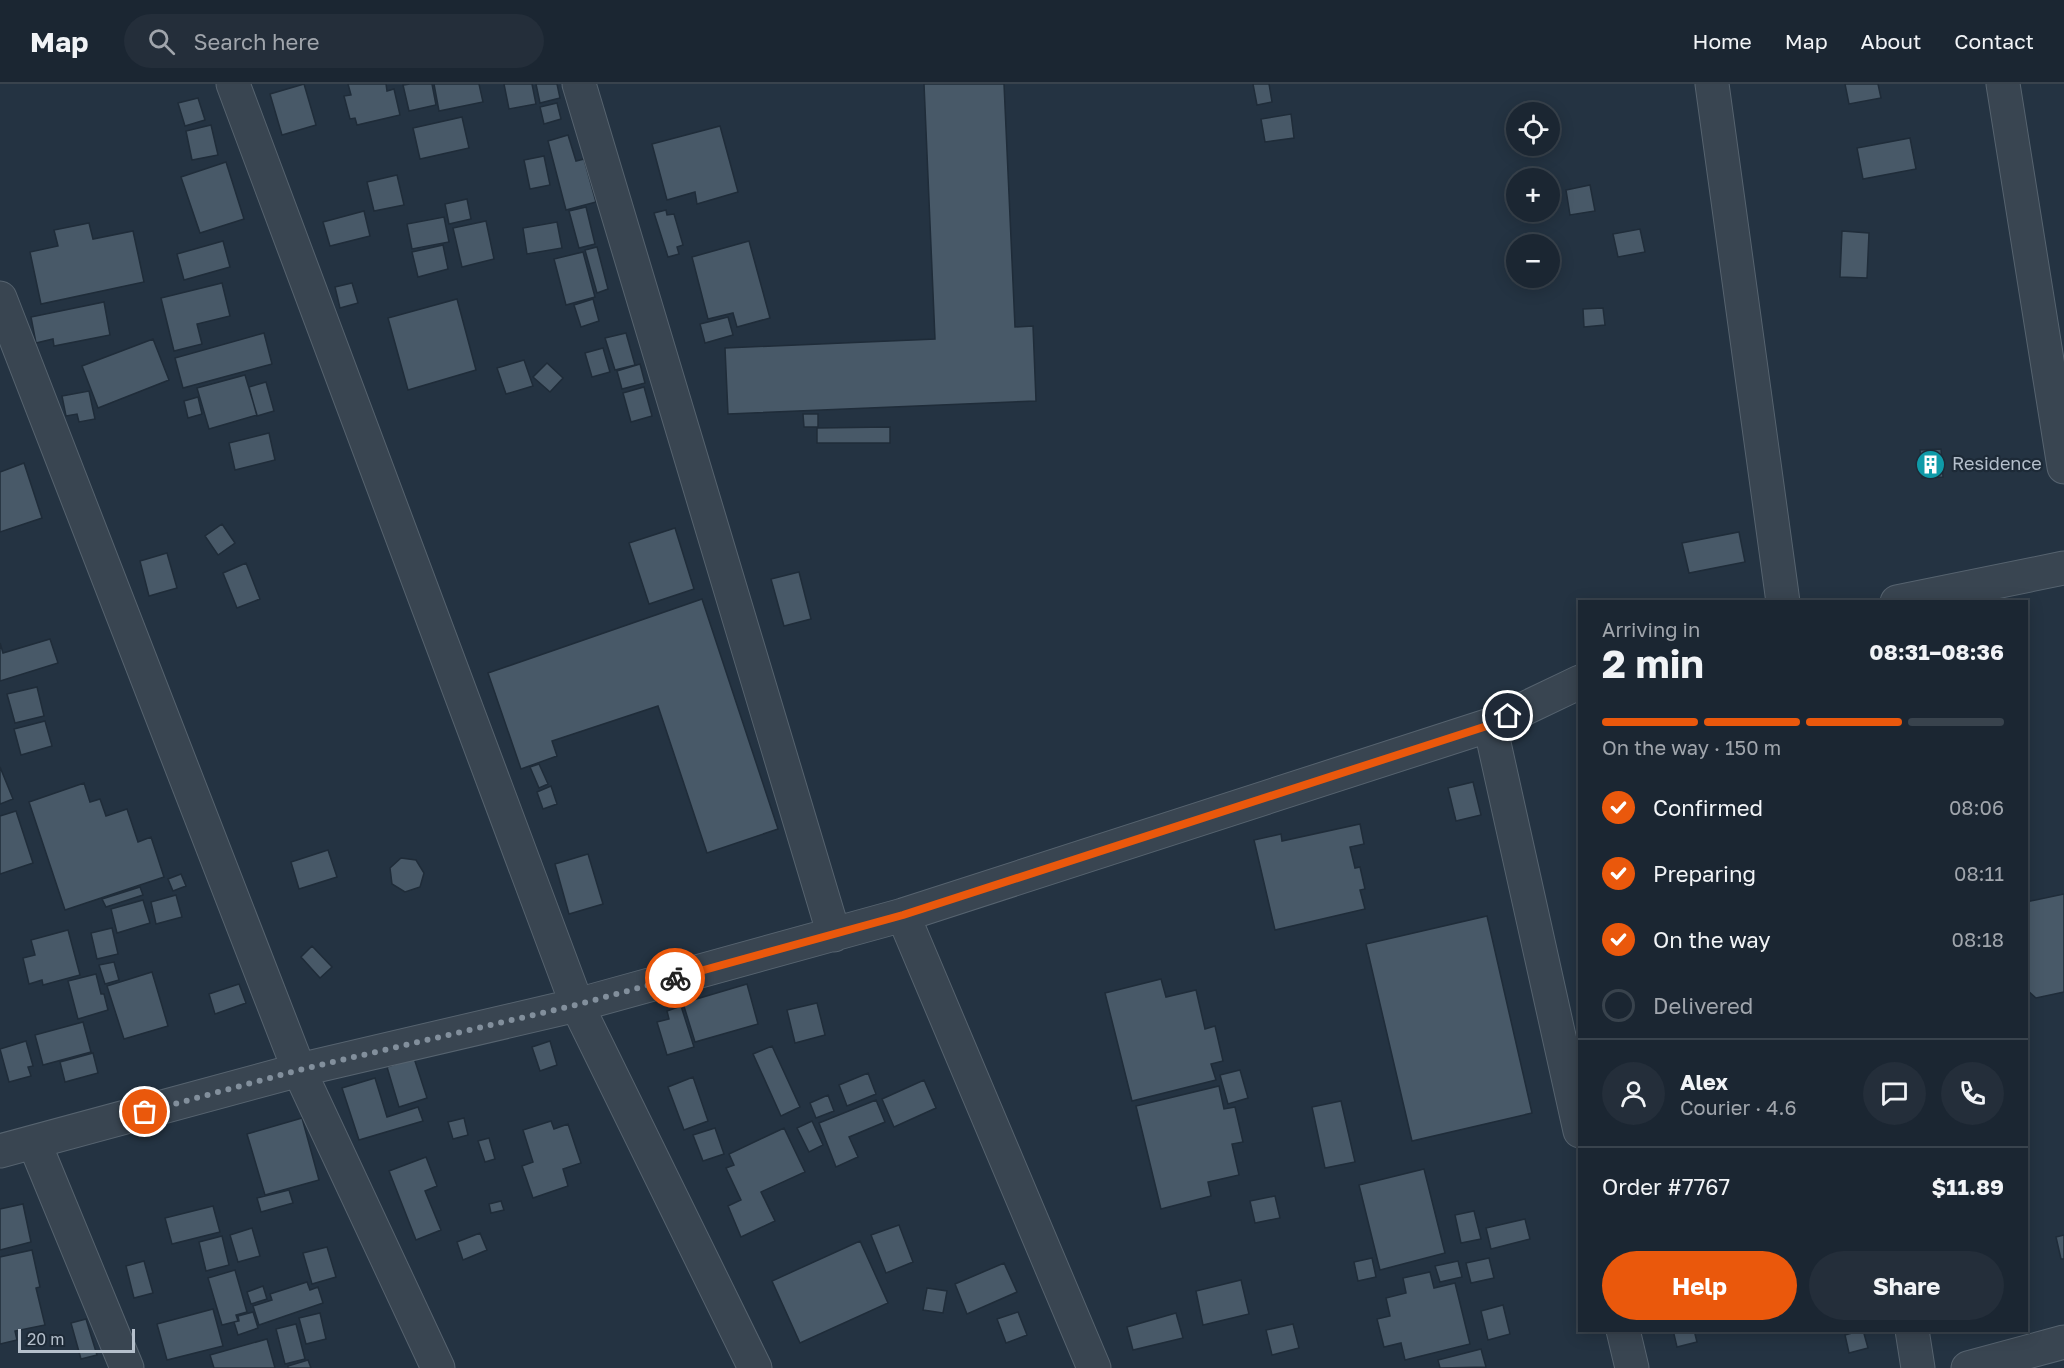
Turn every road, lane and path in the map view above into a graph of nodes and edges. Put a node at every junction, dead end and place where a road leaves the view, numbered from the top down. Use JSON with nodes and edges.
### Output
{"nodes":[{"id":1,"x":233,"y":84,"type":"edge"},
{"id":2,"x":579,"y":84,"type":"edge"},
{"id":3,"x":1712,"y":84,"type":"edge"},
{"id":4,"x":2003,"y":84,"type":"edge"},
{"id":5,"x":0,"y":298,"type":"edge"},
{"id":6,"x":2064,"y":467,"type":"edge"},
{"id":7,"x":2064,"y":568,"type":"edge"},
{"id":8,"x":1783,"y":600,"type":"edge"},
{"id":9,"x":1907,"y":600,"type":"edge"},
{"id":10,"x":1578,"y":683,"type":"edge"},
{"id":11,"x":1490,"y":725,"type":"junction"},
{"id":12,"x":903,"y":915,"type":"junction"},
{"id":13,"x":834,"y":935,"type":"junction"},
{"id":14,"x":576,"y":1005,"type":"junction"},
{"id":15,"x":299,"y":1070,"type":"junction"},
{"id":16,"x":1578,"y":1122,"type":"edge"},
{"id":17,"x":10,"y":1144,"type":"edge"},
{"id":18,"x":1623,"y":1332,"type":"edge"},
{"id":19,"x":1912,"y":1332,"type":"edge"},
{"id":20,"x":2064,"y":1342,"type":"edge"},
{"id":21,"x":127,"y":1368,"type":"edge"},
{"id":22,"x":438,"y":1368,"type":"edge"},
{"id":23,"x":755,"y":1368,"type":"edge"},
{"id":24,"x":1094,"y":1368,"type":"edge"},
{"id":25,"x":1632,"y":1368,"type":"edge"},
{"id":26,"x":1918,"y":1368,"type":"edge"},
{"id":27,"x":1968,"y":1368,"type":"edge"}],
"edges":[{"from":1,"to":14,"type":"street"},
{"from":2,"to":13,"type":"street"},
{"from":3,"to":8,"type":"street"},
{"from":4,"to":6,"type":"street"},
{"from":5,"to":15,"type":"street"},
{"from":7,"to":9,"type":"street"},
{"from":10,"to":11,"type":"street"},
{"from":11,"to":12,"type":"street"},
{"from":11,"to":16,"type":"street"},
{"from":12,"to":13,"type":"street"},
{"from":12,"to":24,"type":"street"},
{"from":13,"to":14,"type":"street"},
{"from":14,"to":15,"type":"street"},
{"from":14,"to":23,"type":"street"},
{"from":15,"to":17,"type":"street"},
{"from":15,"to":22,"type":"street"},
{"from":17,"to":21,"type":"street"},
{"from":18,"to":25,"type":"street"},
{"from":19,"to":26,"type":"street"},
{"from":20,"to":27,"type":"street"}]}
